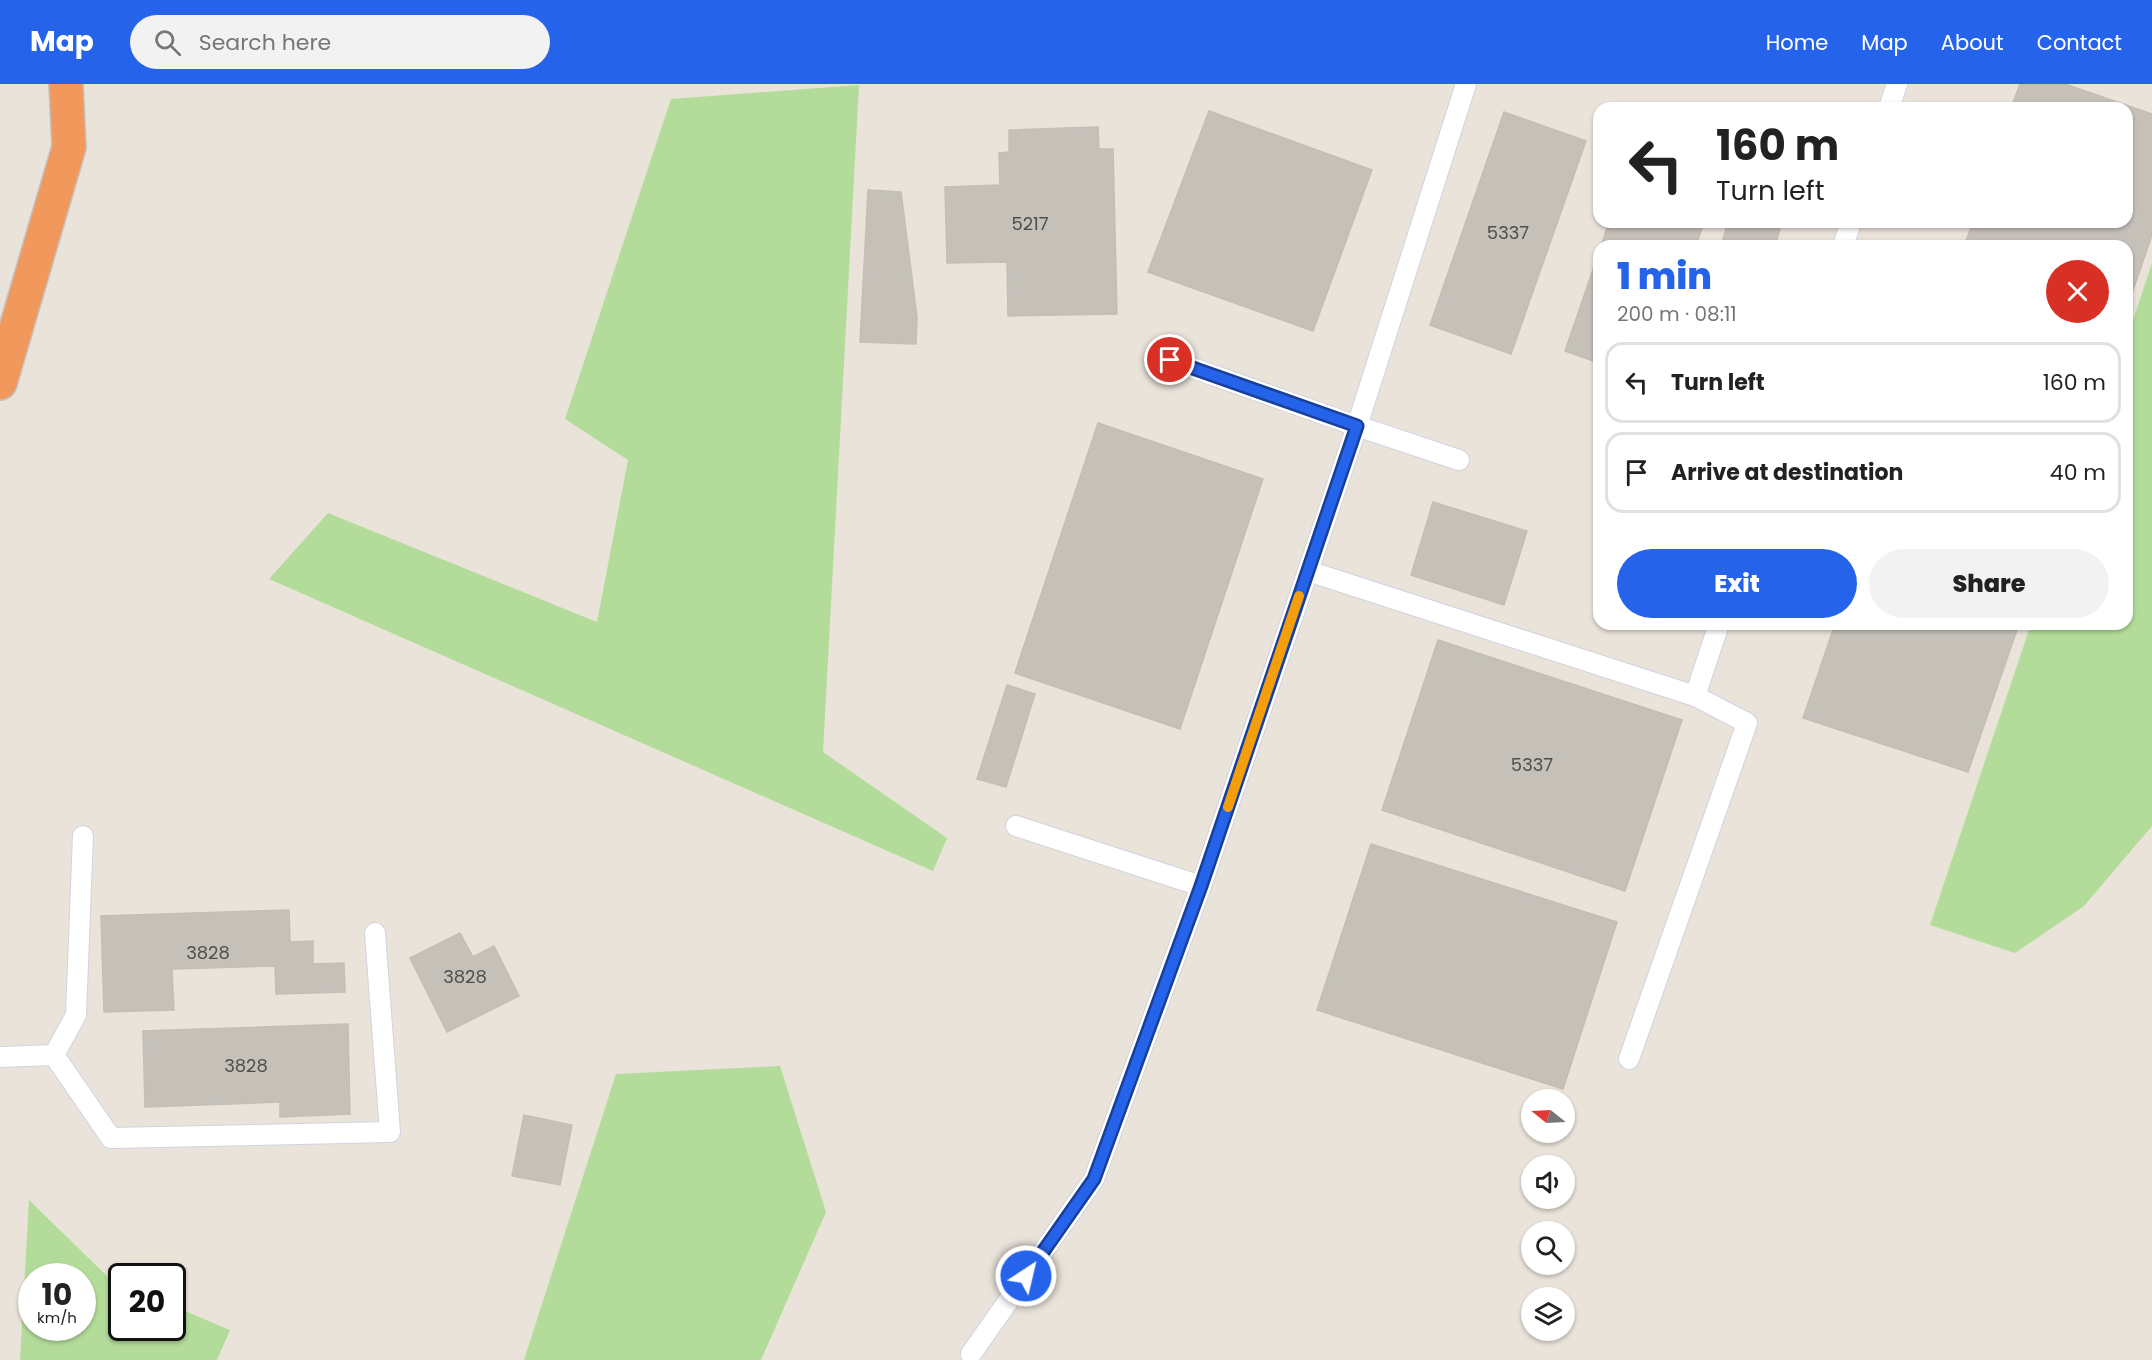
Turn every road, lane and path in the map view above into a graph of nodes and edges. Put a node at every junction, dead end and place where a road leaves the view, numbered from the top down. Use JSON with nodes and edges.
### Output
{"nodes":[{"id":1,"x":66,"y":84,"type":"edge"},
{"id":2,"x":1466,"y":84,"type":"edge"},
{"id":3,"x":1897,"y":84,"type":"edge"},
{"id":4,"x":1891,"y":102,"type":"edge"},
{"id":5,"x":1170,"y":360,"type":"dead end"},
{"id":6,"x":0,"y":383,"type":"edge"},
{"id":7,"x":1357,"y":426,"type":"junction"},
{"id":8,"x":1460,"y":460,"type":"dead end"},
{"id":9,"x":1308,"y":571,"type":"junction"},
{"id":10,"x":1717,"y":630,"type":"edge"},
{"id":11,"x":1695,"y":696,"type":"junction"},
{"id":12,"x":1016,"y":826,"type":"dead end"},
{"id":13,"x":83,"y":836,"type":"dead end"},
{"id":14,"x":1201,"y":886,"type":"junction"},
{"id":15,"x":375,"y":933,"type":"dead end"},
{"id":16,"x":54,"y":1055,"type":"junction"},
{"id":17,"x":0,"y":1057,"type":"edge"},
{"id":18,"x":1629,"y":1059,"type":"dead end"},
{"id":19,"x":971,"y":1354,"type":"dead end"}],
"edges":[{"from":1,"to":6,"type":"highway"},
{"from":2,"to":7,"type":"lane"},
{"from":3,"to":4,"type":"lane"},
{"from":5,"to":7,"type":"lane"},
{"from":7,"to":8,"type":"lane"},
{"from":7,"to":9,"type":"lane"},
{"from":9,"to":11,"type":"lane"},
{"from":9,"to":14,"type":"lane"},
{"from":10,"to":11,"type":"lane"},
{"from":11,"to":18,"type":"lane"},
{"from":12,"to":14,"type":"lane"},
{"from":13,"to":16,"type":"lane"},
{"from":14,"to":19,"type":"lane"},
{"from":15,"to":16,"type":"lane"},
{"from":16,"to":17,"type":"lane"}]}
